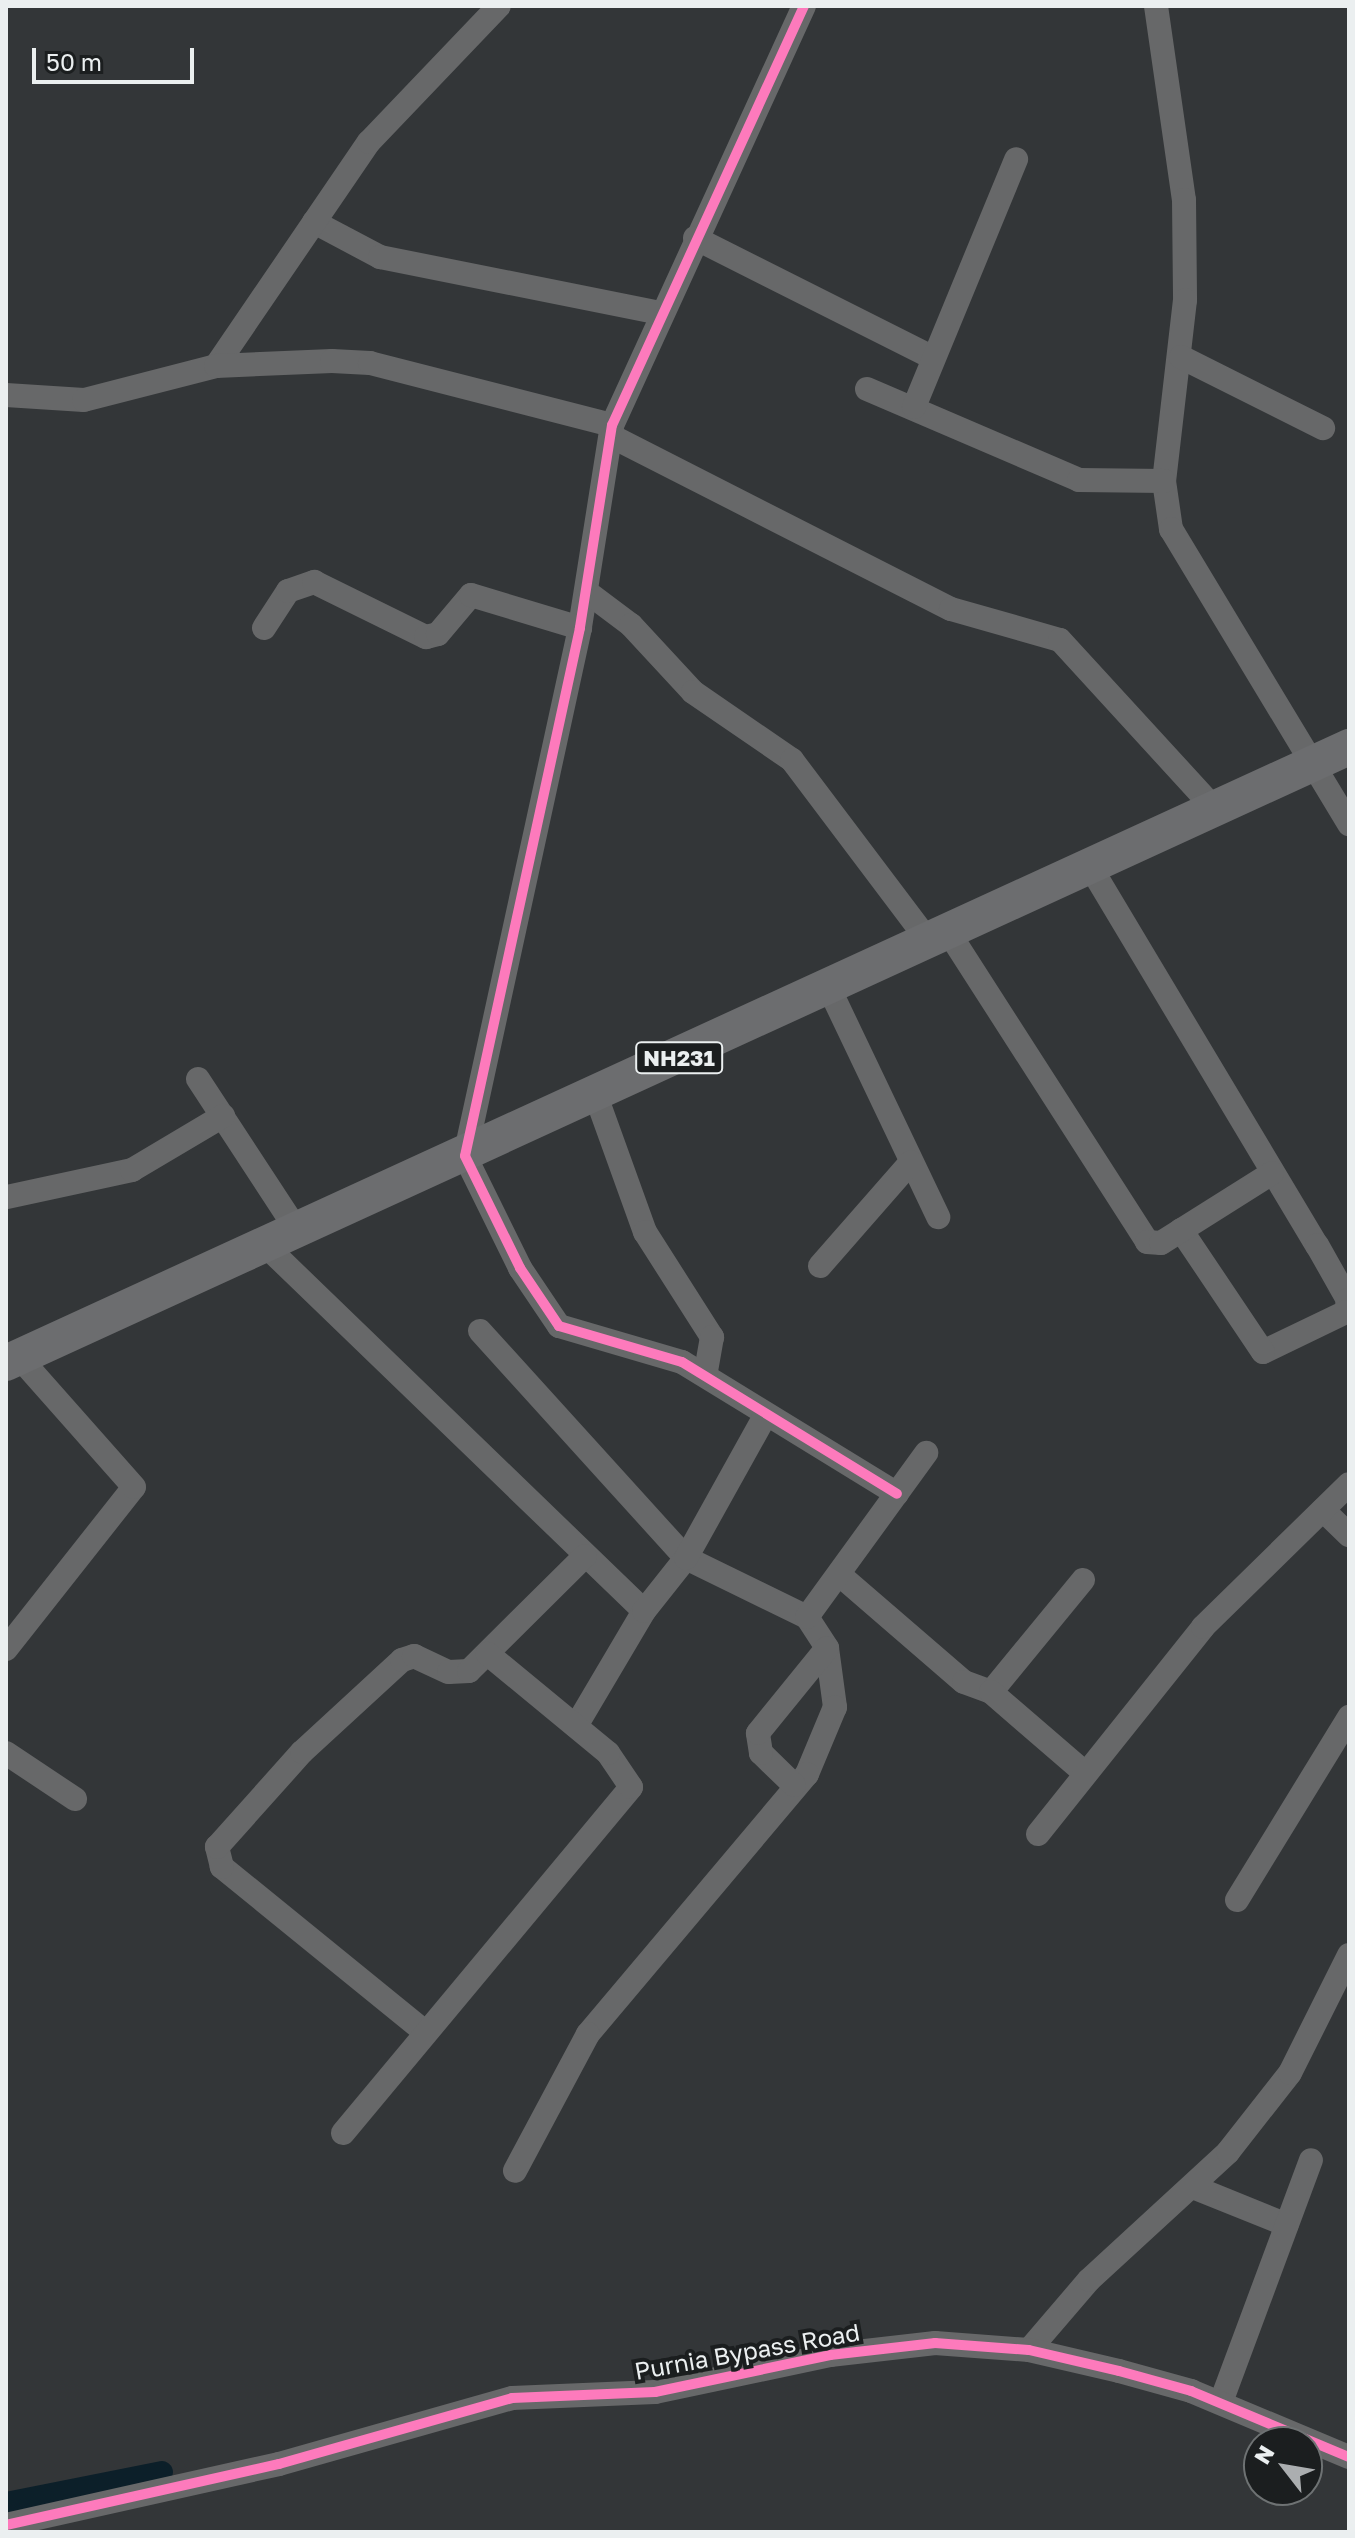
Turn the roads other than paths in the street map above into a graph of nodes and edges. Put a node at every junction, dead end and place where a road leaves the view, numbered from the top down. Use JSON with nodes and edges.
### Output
{"nodes":[{"id":1,"x":499,"y":6,"type":"edge"},
{"id":2,"x":804,"y":6,"type":"edge"},
{"id":3,"x":1156,"y":6,"type":"edge"},
{"id":4,"x":1016,"y":159,"type":"dead end"},
{"id":5,"x":314,"y":222,"type":"junction"},
{"id":6,"x":695,"y":238,"type":"junction"},
{"id":7,"x":661,"y":313,"type":"junction"},
{"id":8,"x":1181,"y":357,"type":"junction"},
{"id":9,"x":934,"y":358,"type":"junction"},
{"id":10,"x":216,"y":366,"type":"junction"},
{"id":11,"x":867,"y":389,"type":"dead end"},
{"id":12,"x":6,"y":395,"type":"edge"},
{"id":13,"x":914,"y":407,"type":"junction"},
{"id":14,"x":1323,"y":428,"type":"dead end"},
{"id":15,"x":612,"y":431,"type":"junction"},
{"id":16,"x":1164,"y":481,"type":"junction"},
{"id":17,"x":587,"y":592,"type":"junction"},
{"id":18,"x":264,"y":628,"type":"dead end"},
{"id":19,"x":580,"y":628,"type":"junction"},
{"id":20,"x":1349,"y":747,"type":"edge"},
{"id":21,"x":1310,"y":766,"type":"junction"},
{"id":22,"x":1216,"y":810,"type":"junction"},
{"id":23,"x":1349,"y":824,"type":"edge"},
{"id":24,"x":1091,"y":868,"type":"junction"},
{"id":25,"x":939,"y":938,"type":"junction"},
{"id":26,"x":829,"y":988,"type":"junction"},
{"id":27,"x":198,"y":1079,"type":"dead end"},
{"id":28,"x":596,"y":1096,"type":"junction"},
{"id":29,"x":223,"y":1116,"type":"junction"},
{"id":30,"x":465,"y":1156,"type":"junction"},
{"id":31,"x":911,"y":1162,"type":"junction"},
{"id":32,"x":1272,"y":1173,"type":"junction"},
{"id":33,"x":7,"y":1197,"type":"edge"},
{"id":34,"x":938,"y":1217,"type":"dead end"},
{"id":35,"x":1181,"y":1230,"type":"junction"},
{"id":36,"x":298,"y":1232,"type":"junction"},
{"id":37,"x":266,"y":1246,"type":"junction"},
{"id":38,"x":820,"y":1266,"type":"dead end"},
{"id":39,"x":480,"y":1331,"type":"dead end"},
{"id":40,"x":13,"y":1360,"type":"edge"},
{"id":41,"x":705,"y":1375,"type":"junction"},
{"id":42,"x":764,"y":1418,"type":"junction"},
{"id":43,"x":926,"y":1453,"type":"dead end"},
{"id":44,"x":1349,"y":1484,"type":"edge"},
{"id":45,"x":897,"y":1494,"type":"junction"},
{"id":46,"x":1323,"y":1510,"type":"junction"},
{"id":47,"x":1349,"y":1535,"type":"edge"},
{"id":48,"x":585,"y":1556,"type":"junction"},
{"id":49,"x":686,"y":1558,"type":"junction"},
{"id":50,"x":841,"y":1576,"type":"junction"},
{"id":51,"x":1083,"y":1580,"type":"dead end"},
{"id":52,"x":644,"y":1611,"type":"junction"},
{"id":53,"x":807,"y":1617,"type":"junction"},
{"id":54,"x":827,"y":1648,"type":"junction"},
{"id":55,"x":6,"y":1649,"type":"edge"},
{"id":56,"x":488,"y":1654,"type":"junction"},
{"id":57,"x":991,"y":1692,"type":"junction"},
{"id":58,"x":1349,"y":1717,"type":"edge"},
{"id":59,"x":576,"y":1726,"type":"junction"},
{"id":60,"x":6,"y":1753,"type":"edge"},
{"id":61,"x":1086,"y":1774,"type":"junction"},
{"id":62,"x":794,"y":1785,"type":"junction"},
{"id":63,"x":75,"y":1799,"type":"dead end"},
{"id":64,"x":1038,"y":1834,"type":"dead end"},
{"id":65,"x":1237,"y":1900,"type":"dead end"},
{"id":66,"x":1349,"y":1955,"type":"edge"},
{"id":67,"x":425,"y":2032,"type":"junction"},
{"id":68,"x":343,"y":2133,"type":"dead end"},
{"id":69,"x":1311,"y":2160,"type":"dead end"},
{"id":70,"x":515,"y":2171,"type":"dead end"},
{"id":71,"x":1193,"y":2187,"type":"junction"},
{"id":72,"x":1287,"y":2225,"type":"junction"},
{"id":73,"x":1029,"y":2350,"type":"junction"},
{"id":74,"x":1221,"y":2402,"type":"junction"},
{"id":75,"x":1349,"y":2457,"type":"edge"},
{"id":76,"x":6,"y":2525,"type":"edge"}],
"edges":[{"from":1,"to":5,"type":"street"},
{"from":2,"to":6,"type":"street"},
{"from":3,"to":8,"type":"street"},
{"from":4,"to":9,"type":"street"},
{"from":5,"to":7,"type":"street"},
{"from":5,"to":10,"type":"street"},
{"from":6,"to":7,"type":"street"},
{"from":6,"to":9,"type":"street"},
{"from":7,"to":15,"type":"street"},
{"from":8,"to":14,"type":"street"},
{"from":8,"to":16,"type":"street"},
{"from":9,"to":13,"type":"street"},
{"from":10,"to":12,"type":"street"},
{"from":10,"to":15,"type":"street"},
{"from":11,"to":13,"type":"street"},
{"from":13,"to":16,"type":"street"},
{"from":15,"to":17,"type":"street"},
{"from":15,"to":22,"type":"street"},
{"from":16,"to":21,"type":"street"},
{"from":17,"to":19,"type":"street"},
{"from":17,"to":25,"type":"street"},
{"from":18,"to":19,"type":"street"},
{"from":19,"to":30,"type":"street"},
{"from":20,"to":21,"type":"highway","number":"NH231"},
{"from":21,"to":22,"type":"highway","number":"NH231"},
{"from":21,"to":23,"type":"street"},
{"from":22,"to":24,"type":"highway","number":"NH231"},
{"from":24,"to":25,"type":"highway","number":"NH231"},
{"from":24,"to":32,"type":"street"},
{"from":25,"to":26,"type":"highway","number":"NH231"},
{"from":25,"to":35,"type":"street"},
{"from":26,"to":28,"type":"highway","number":"NH231"},
{"from":26,"to":31,"type":"street"},
{"from":27,"to":29,"type":"street"},
{"from":28,"to":30,"type":"highway","number":"NH231"},
{"from":28,"to":41,"type":"street"},
{"from":29,"to":33,"type":"street"},
{"from":29,"to":36,"type":"street"},
{"from":30,"to":36,"type":"highway","number":"NH231"},
{"from":30,"to":41,"type":"street"},
{"from":31,"to":34,"type":"street"},
{"from":31,"to":38,"type":"street"},
{"from":32,"to":35,"type":"street"},
{"from":32,"to":35,"type":"street"},
{"from":36,"to":37,"type":"highway","number":"NH231"},
{"from":37,"to":40,"type":"highway","number":"NH231"},
{"from":37,"to":48,"type":"street"},
{"from":39,"to":49,"type":"street"},
{"from":40,"to":55,"type":"street"},
{"from":41,"to":42,"type":"street"},
{"from":42,"to":45,"type":"street"},
{"from":42,"to":49,"type":"street"},
{"from":43,"to":45,"type":"street"},
{"from":44,"to":46,"type":"street"},
{"from":45,"to":50,"type":"street"},
{"from":46,"to":47,"type":"street"},
{"from":46,"to":61,"type":"street"},
{"from":48,"to":52,"type":"street"},
{"from":48,"to":56,"type":"street"},
{"from":49,"to":52,"type":"street"},
{"from":49,"to":53,"type":"street"},
{"from":50,"to":53,"type":"street"},
{"from":50,"to":57,"type":"street"},
{"from":51,"to":57,"type":"street"},
{"from":52,"to":59,"type":"street"},
{"from":53,"to":54,"type":"street"},
{"from":54,"to":62,"type":"street"},
{"from":54,"to":62,"type":"street"},
{"from":56,"to":59,"type":"street"},
{"from":56,"to":67,"type":"street"},
{"from":57,"to":61,"type":"street"},
{"from":58,"to":65,"type":"street"},
{"from":59,"to":67,"type":"street"},
{"from":60,"to":63,"type":"street"},
{"from":61,"to":64,"type":"street"},
{"from":62,"to":70,"type":"street"},
{"from":66,"to":71,"type":"street"},
{"from":67,"to":68,"type":"street"},
{"from":69,"to":72,"type":"street"},
{"from":71,"to":72,"type":"street"},
{"from":71,"to":73,"type":"street"},
{"from":72,"to":74,"type":"street"},
{"from":73,"to":74,"type":"street","name":"Purnia Bypass Road"},
{"from":73,"to":76,"type":"street","name":"Purnia Bypass Road"},
{"from":74,"to":75,"type":"street","name":"Purnia Bypass Road"}]}
